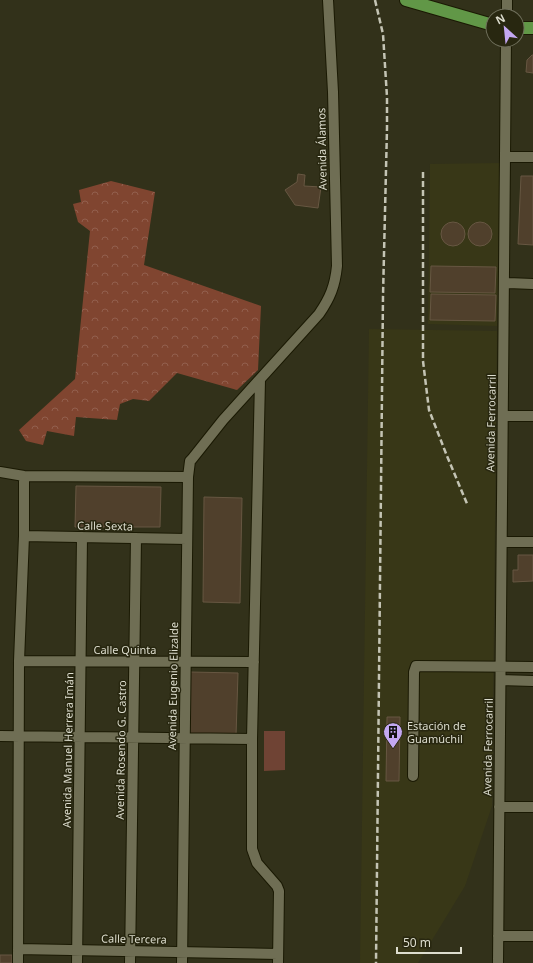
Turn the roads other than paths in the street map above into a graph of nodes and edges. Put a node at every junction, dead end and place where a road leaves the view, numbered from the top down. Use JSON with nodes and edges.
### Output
{"nodes":[{"id":1,"x":328,"y":0,"type":"edge"},
{"id":2,"x":413,"y":1,"type":"edge"},
{"id":3,"x":485,"y":23,"type":"edge"},
{"id":4,"x":506,"y":48,"type":"edge"},
{"id":5,"x":506,"y":157,"type":"junction"},
{"id":6,"x":533,"y":157,"type":"edge"},
{"id":7,"x":504,"y":283,"type":"junction"},
{"id":8,"x":533,"y":284,"type":"edge"},
{"id":9,"x":331,"y":296,"type":"joint"},
{"id":10,"x":260,"y":380,"type":"junction"},
{"id":11,"x":503,"y":416,"type":"junction"},
{"id":12,"x":533,"y":416,"type":"edge"},
{"id":13,"x":0,"y":472,"type":"edge"},
{"id":14,"x":24,"y":476,"type":"junction"},
{"id":15,"x":188,"y":477,"type":"junction"},
{"id":16,"x":24,"y":536,"type":"junction"},
{"id":17,"x":82,"y":538,"type":"junction"},
{"id":18,"x":136,"y":538,"type":"junction"},
{"id":19,"x":187,"y":539,"type":"junction"},
{"id":20,"x":502,"y":542,"type":"junction"},
{"id":21,"x":533,"y":542,"type":"edge"},
{"id":22,"x":19,"y":661,"type":"junction"},
{"id":23,"x":81,"y":662,"type":"junction"},
{"id":24,"x":134,"y":662,"type":"junction"},
{"id":25,"x":185,"y":662,"type":"junction"},
{"id":26,"x":254,"y":662,"type":"junction"},
{"id":27,"x":501,"y":666,"type":"junction"},
{"id":28,"x":533,"y":667,"type":"edge"},
{"id":29,"x":501,"y":680,"type":"junction"},
{"id":30,"x":533,"y":681,"type":"edge"},
{"id":31,"x":0,"y":736,"type":"edge"},
{"id":32,"x":19,"y":737,"type":"junction"},
{"id":33,"x":80,"y":737,"type":"junction"},
{"id":34,"x":133,"y":738,"type":"junction"},
{"id":35,"x":184,"y":739,"type":"junction"},
{"id":36,"x":252,"y":739,"type":"junction"},
{"id":37,"x":413,"y":776,"type":"dead end"},
{"id":38,"x":499,"y":807,"type":"junction"},
{"id":39,"x":533,"y":807,"type":"edge"},
{"id":40,"x":498,"y":936,"type":"junction"},
{"id":41,"x":533,"y":936,"type":"edge"},
{"id":42,"x":18,"y":949,"type":"junction"},
{"id":43,"x":77,"y":950,"type":"junction"},
{"id":44,"x":130,"y":951,"type":"junction"},
{"id":45,"x":182,"y":952,"type":"junction"},
{"id":46,"x":249,"y":958,"type":"edge"},
{"id":47,"x":278,"y":958,"type":"edge"},
{"id":48,"x":18,"y":963,"type":"edge"},
{"id":49,"x":77,"y":963,"type":"edge"},
{"id":50,"x":130,"y":963,"type":"edge"},
{"id":51,"x":182,"y":963,"type":"edge"},
{"id":52,"x":498,"y":963,"type":"edge"}],
"edges":[{"from":1,"to":9,"type":"street","name":"Avenida Álamos"},
{"from":2,"to":3,"type":"main road"},
{"from":4,"to":5,"type":"street","name":"Avenida Ferrocarril"},
{"from":5,"to":6,"type":"street"},
{"from":5,"to":7,"type":"street","name":"Avenida Ferrocarril"},
{"from":7,"to":8,"type":"street"},
{"from":7,"to":11,"type":"street","name":"Avenida Ferrocarril"},
{"from":9,"to":10,"type":"street","name":"Avenida Eugenio Elizalde"},
{"from":10,"to":15,"type":"street","name":"Avenida Eugenio Elizalde"},
{"from":10,"to":26,"type":"street"},
{"from":11,"to":12,"type":"street"},
{"from":11,"to":20,"type":"street","name":"Avenida Ferrocarril"},
{"from":13,"to":14,"type":"street"},
{"from":14,"to":15,"type":"street"},
{"from":14,"to":16,"type":"street"},
{"from":15,"to":19,"type":"street","name":"Avenida Eugenio Elizalde"},
{"from":16,"to":17,"type":"street","name":"Calle Sexta"},
{"from":16,"to":22,"type":"street"},
{"from":17,"to":18,"type":"street","name":"Calle Sexta"},
{"from":17,"to":23,"type":"street","name":"Avenida Manuel Herrera Imán"},
{"from":18,"to":19,"type":"street","name":"Calle Sexta"},
{"from":18,"to":24,"type":"street","name":"Avenida Rosendo G. Castro"},
{"from":19,"to":25,"type":"street","name":"Avenida Eugenio Elizalde"},
{"from":20,"to":21,"type":"street"},
{"from":20,"to":27,"type":"street","name":"Avenida Ferrocarril"},
{"from":22,"to":23,"type":"street","name":"Calle Quinta"},
{"from":22,"to":32,"type":"street"},
{"from":23,"to":24,"type":"street","name":"Calle Quinta"},
{"from":23,"to":33,"type":"street","name":"Avenida Manuel Herrera Imán"},
{"from":24,"to":25,"type":"street","name":"Calle Quinta"},
{"from":24,"to":34,"type":"street","name":"Avenida Rosendo G. Castro"},
{"from":25,"to":26,"type":"street","name":"Calle Quinta"},
{"from":25,"to":35,"type":"street","name":"Avenida Eugenio Elizalde"},
{"from":26,"to":36,"type":"street"},
{"from":27,"to":28,"type":"street"},
{"from":27,"to":29,"type":"street","name":"Avenida Ferrocarril"},
{"from":27,"to":37,"type":"street"},
{"from":29,"to":30,"type":"street"},
{"from":29,"to":38,"type":"street","name":"Avenida Ferrocarril"},
{"from":31,"to":32,"type":"street"},
{"from":32,"to":33,"type":"street"},
{"from":32,"to":42,"type":"street"},
{"from":33,"to":34,"type":"street"},
{"from":33,"to":43,"type":"street","name":"Avenida Manuel Herrera Imán"},
{"from":34,"to":35,"type":"street"},
{"from":34,"to":44,"type":"street","name":"Avenida Rosendo G. Castro"},
{"from":35,"to":36,"type":"street"},
{"from":35,"to":45,"type":"street","name":"Avenida Eugenio Elizalde"},
{"from":36,"to":47,"type":"street"},
{"from":38,"to":39,"type":"street"},
{"from":38,"to":40,"type":"street","name":"Avenida Ferrocarril"},
{"from":40,"to":41,"type":"street"},
{"from":40,"to":52,"type":"street","name":"Avenida Ferrocarril"},
{"from":42,"to":43,"type":"street","name":"Calle Tercera"},
{"from":42,"to":48,"type":"street"},
{"from":43,"to":44,"type":"street","name":"Calle Tercera"},
{"from":43,"to":49,"type":"street","name":"Avenida Manuel Herrera Imán"},
{"from":44,"to":45,"type":"street","name":"Calle Tercera"},
{"from":44,"to":50,"type":"street","name":"Avenida Rosendo G. Castro"},
{"from":45,"to":46,"type":"street","name":"Calle Tercera"},
{"from":45,"to":51,"type":"street","name":"Avenida Eugenio Elizalde"},
{"from":46,"to":47,"type":"street","name":"Calle Tercera"}]}
